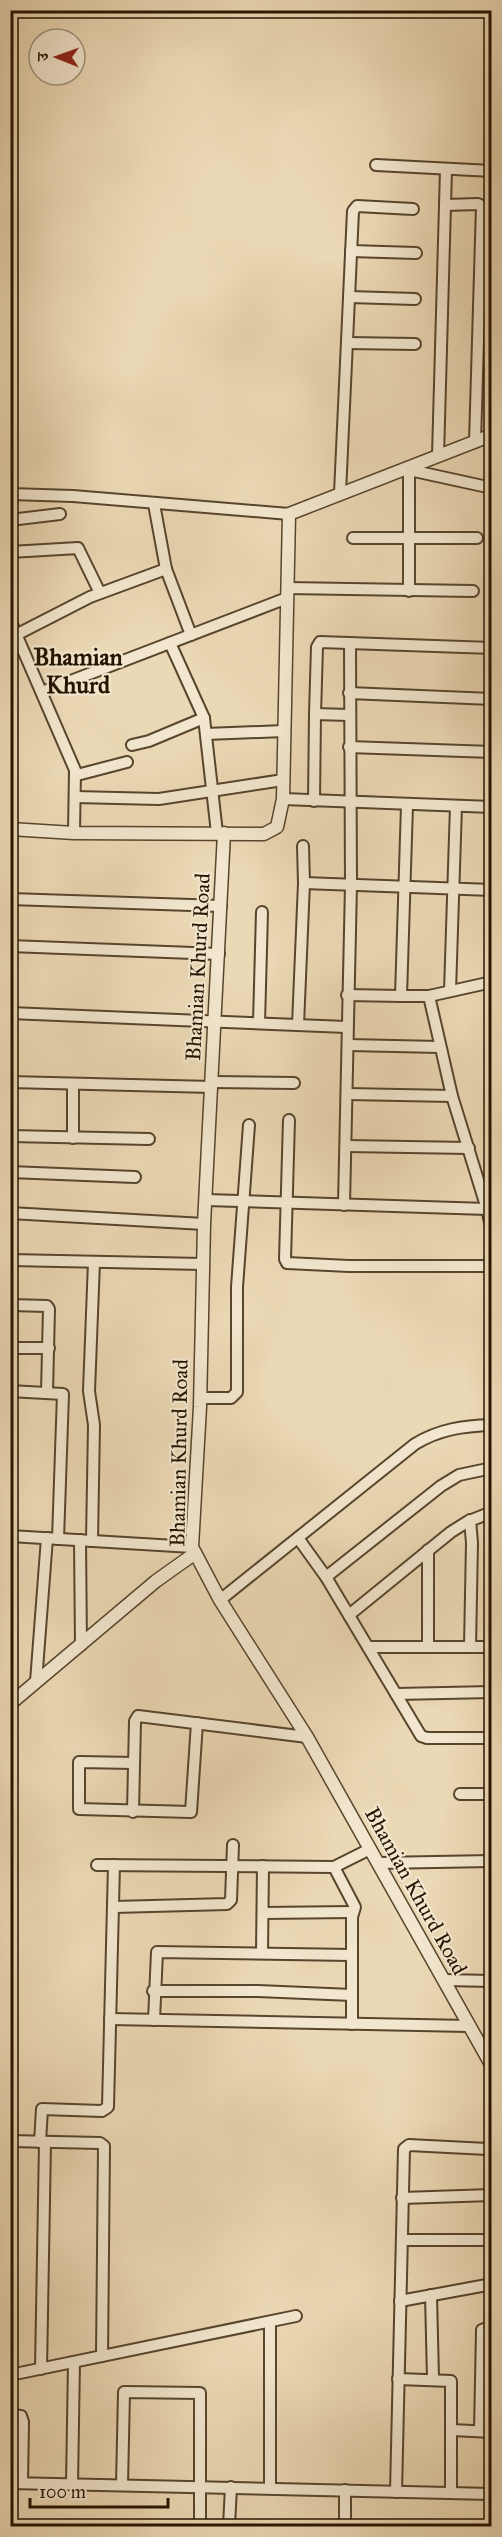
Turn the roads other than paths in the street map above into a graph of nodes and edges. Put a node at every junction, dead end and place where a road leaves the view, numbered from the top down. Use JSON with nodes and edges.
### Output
{"nodes":[{"id":1,"x":376,"y":165,"type":"dead end"},
{"id":2,"x":446,"y":170,"type":"junction"},
{"id":3,"x":492,"y":171,"type":"edge"},
{"id":4,"x":445,"y":205,"type":"junction"},
{"id":5,"x":412,"y":209,"type":"dead end"},
{"id":6,"x":351,"y":250,"type":"junction"},
{"id":7,"x":416,"y":253,"type":"dead end"},
{"id":8,"x":349,"y":297,"type":"junction"},
{"id":9,"x":415,"y":299,"type":"dead end"},
{"id":10,"x":347,"y":343,"type":"junction"},
{"id":11,"x":415,"y":344,"type":"dead end"},
{"id":12,"x":492,"y":435,"type":"edge"},
{"id":13,"x":475,"y":442,"type":"junction"},
{"id":14,"x":438,"y":456,"type":"junction"},
{"id":15,"x":407,"y":469,"type":"junction"},
{"id":16,"x":492,"y":488,"type":"edge"},
{"id":17,"x":10,"y":494,"type":"edge"},
{"id":18,"x":340,"y":494,"type":"junction"},
{"id":19,"x":154,"y":504,"type":"junction"},
{"id":20,"x":60,"y":514,"type":"dead end"},
{"id":21,"x":289,"y":514,"type":"junction"},
{"id":22,"x":10,"y":520,"type":"edge"},
{"id":23,"x":408,"y":536,"type":"junction"},
{"id":24,"x":353,"y":538,"type":"dead end"},
{"id":25,"x":477,"y":538,"type":"dead end"},
{"id":26,"x":10,"y":552,"type":"edge"},
{"id":27,"x":166,"y":569,"type":"junction"},
{"id":28,"x":409,"y":591,"type":"junction"},
{"id":29,"x":473,"y":591,"type":"dead end"},
{"id":30,"x":100,"y":593,"type":"junction"},
{"id":31,"x":287,"y":593,"type":"junction"},
{"id":32,"x":10,"y":620,"type":"edge"},
{"id":33,"x":191,"y":635,"type":"junction"},
{"id":34,"x":14,"y":636,"type":"edge"},
{"id":35,"x":170,"y":643,"type":"junction"},
{"id":36,"x":350,"y":643,"type":"junction"},
{"id":37,"x":492,"y":648,"type":"edge"},
{"id":38,"x":42,"y":692,"type":"junction"},
{"id":39,"x":349,"y":693,"type":"junction"},
{"id":40,"x":492,"y":699,"type":"edge"},
{"id":41,"x":315,"y":714,"type":"junction"},
{"id":42,"x":349,"y":715,"type":"junction"},
{"id":43,"x":204,"y":718,"type":"junction"},
{"id":44,"x":284,"y":731,"type":"junction"},
{"id":45,"x":206,"y":734,"type":"junction"},
{"id":46,"x":132,"y":745,"type":"dead end"},
{"id":47,"x":349,"y":747,"type":"junction"},
{"id":48,"x":492,"y":752,"type":"edge"},
{"id":49,"x":127,"y":762,"type":"dead end"},
{"id":50,"x":76,"y":775,"type":"junction"},
{"id":51,"x":283,"y":780,"type":"junction"},
{"id":52,"x":213,"y":792,"type":"junction"},
{"id":53,"x":75,"y":797,"type":"junction"},
{"id":54,"x":283,"y":799,"type":"junction"},
{"id":55,"x":314,"y":801,"type":"junction"},
{"id":56,"x":349,"y":803,"type":"junction"},
{"id":57,"x":407,"y":805,"type":"junction"},
{"id":58,"x":456,"y":806,"type":"junction"},
{"id":59,"x":492,"y":807,"type":"edge"},
{"id":60,"x":10,"y":829,"type":"edge"},
{"id":61,"x":74,"y":832,"type":"junction"},
{"id":62,"x":220,"y":833,"type":"junction"},
{"id":63,"x":303,"y":846,"type":"dead end"},
{"id":64,"x":304,"y":883,"type":"junction"},
{"id":65,"x":351,"y":885,"type":"junction"},
{"id":66,"x":405,"y":885,"type":"junction"},
{"id":67,"x":456,"y":889,"type":"junction"},
{"id":68,"x":492,"y":890,"type":"edge"},
{"id":69,"x":10,"y":899,"type":"edge"},
{"id":70,"x":220,"y":906,"type":"junction"},
{"id":71,"x":262,"y":912,"type":"dead end"},
{"id":72,"x":10,"y":946,"type":"edge"},
{"id":73,"x":219,"y":954,"type":"junction"},
{"id":74,"x":492,"y":982,"type":"edge"},
{"id":75,"x":450,"y":991,"type":"junction"},
{"id":76,"x":347,"y":994,"type":"junction"},
{"id":77,"x":400,"y":996,"type":"junction"},
{"id":78,"x":429,"y":996,"type":"junction"},
{"id":79,"x":10,"y":1013,"type":"edge"},
{"id":80,"x":215,"y":1021,"type":"junction"},
{"id":81,"x":259,"y":1023,"type":"junction"},
{"id":82,"x":298,"y":1025,"type":"junction"},
{"id":83,"x":346,"y":1027,"type":"junction"},
{"id":84,"x":349,"y":1045,"type":"junction"},
{"id":85,"x":439,"y":1047,"type":"junction"},
{"id":86,"x":10,"y":1082,"type":"edge"},
{"id":87,"x":294,"y":1083,"type":"dead end"},
{"id":88,"x":73,"y":1084,"type":"junction"},
{"id":89,"x":212,"y":1084,"type":"junction"},
{"id":90,"x":348,"y":1094,"type":"junction"},
{"id":91,"x":452,"y":1096,"type":"junction"},
{"id":92,"x":289,"y":1120,"type":"dead end"},
{"id":93,"x":249,"y":1125,"type":"dead end"},
{"id":94,"x":10,"y":1136,"type":"edge"},
{"id":95,"x":73,"y":1138,"type":"junction"},
{"id":96,"x":148,"y":1139,"type":"dead end"},
{"id":97,"x":347,"y":1146,"type":"junction"},
{"id":98,"x":469,"y":1148,"type":"junction"},
{"id":99,"x":10,"y":1172,"type":"edge"},
{"id":100,"x":135,"y":1178,"type":"dead end"},
{"id":101,"x":206,"y":1200,"type":"junction"},
{"id":102,"x":246,"y":1201,"type":"junction"},
{"id":103,"x":287,"y":1203,"type":"junction"},
{"id":104,"x":344,"y":1205,"type":"junction"},
{"id":105,"x":488,"y":1209,"type":"junction"},
{"id":106,"x":10,"y":1213,"type":"edge"},
{"id":107,"x":204,"y":1224,"type":"junction"},
{"id":108,"x":492,"y":1231,"type":"edge"},
{"id":109,"x":10,"y":1260,"type":"edge"},
{"id":110,"x":94,"y":1262,"type":"junction"},
{"id":111,"x":203,"y":1264,"type":"junction"},
{"id":112,"x":492,"y":1266,"type":"edge"},
{"id":113,"x":10,"y":1305,"type":"edge"},
{"id":114,"x":49,"y":1347,"type":"junction"},
{"id":115,"x":10,"y":1348,"type":"edge"},
{"id":116,"x":10,"y":1391,"type":"edge"},
{"id":117,"x":47,"y":1392,"type":"junction"},
{"id":118,"x":200,"y":1398,"type":"junction"},
{"id":119,"x":492,"y":1425,"type":"edge"},
{"id":120,"x":492,"y":1468,"type":"edge"},
{"id":121,"x":492,"y":1512,"type":"edge"},
{"id":122,"x":470,"y":1521,"type":"junction"},
{"id":123,"x":10,"y":1536,"type":"edge"},
{"id":124,"x":52,"y":1538,"type":"junction"},
{"id":125,"x":298,"y":1538,"type":"junction"},
{"id":126,"x":80,"y":1540,"type":"junction"},
{"id":127,"x":92,"y":1541,"type":"junction"},
{"id":128,"x":193,"y":1550,"type":"junction"},
{"id":129,"x":428,"y":1550,"type":"junction"},
{"id":130,"x":326,"y":1577,"type":"junction"},
{"id":131,"x":220,"y":1600,"type":"junction"},
{"id":132,"x":349,"y":1615,"type":"junction"},
{"id":133,"x":81,"y":1646,"type":"junction"},
{"id":134,"x":428,"y":1646,"type":"junction"},
{"id":135,"x":368,"y":1647,"type":"junction"},
{"id":136,"x":470,"y":1647,"type":"junction"},
{"id":137,"x":492,"y":1647,"type":"edge"},
{"id":138,"x":36,"y":1682,"type":"junction"},
{"id":139,"x":492,"y":1692,"type":"edge"},
{"id":140,"x":396,"y":1694,"type":"junction"},
{"id":141,"x":10,"y":1704,"type":"edge"},
{"id":142,"x":197,"y":1723,"type":"junction"},
{"id":143,"x":307,"y":1737,"type":"junction"},
{"id":144,"x":492,"y":1738,"type":"edge"},
{"id":145,"x":134,"y":1763,"type":"junction"},
{"id":146,"x":460,"y":1794,"type":"dead end"},
{"id":147,"x":492,"y":1794,"type":"edge"},
{"id":148,"x":133,"y":1812,"type":"junction"},
{"id":149,"x":233,"y":1845,"type":"dead end"},
{"id":150,"x":370,"y":1849,"type":"junction"},
{"id":151,"x":492,"y":1861,"type":"edge"},
{"id":152,"x":379,"y":1863,"type":"junction"},
{"id":153,"x":97,"y":1865,"type":"dead end"},
{"id":154,"x":114,"y":1865,"type":"junction"},
{"id":155,"x":233,"y":1865,"type":"junction"},
{"id":156,"x":263,"y":1866,"type":"junction"},
{"id":157,"x":334,"y":1867,"type":"junction"},
{"id":158,"x":114,"y":1907,"type":"junction"},
{"id":159,"x":353,"y":1912,"type":"junction"},
{"id":160,"x":263,"y":1913,"type":"junction"},
{"id":161,"x":262,"y":1953,"type":"junction"},
{"id":162,"x":352,"y":1954,"type":"junction"},
{"id":163,"x":444,"y":1980,"type":"junction"},
{"id":164,"x":492,"y":1981,"type":"edge"},
{"id":165,"x":153,"y":1991,"type":"junction"},
{"id":166,"x":352,"y":1995,"type":"junction"},
{"id":167,"x":110,"y":2019,"type":"junction"},
{"id":168,"x":154,"y":2020,"type":"junction"},
{"id":169,"x":352,"y":2024,"type":"junction"},
{"id":170,"x":469,"y":2026,"type":"junction"},
{"id":171,"x":492,"y":2066,"type":"edge"},
{"id":172,"x":10,"y":2141,"type":"edge"},
{"id":173,"x":43,"y":2142,"type":"junction"},
{"id":174,"x":490,"y":2152,"type":"edge"},
{"id":175,"x":492,"y":2195,"type":"edge"},
{"id":176,"x":402,"y":2198,"type":"junction"},
{"id":177,"x":402,"y":2240,"type":"junction"},
{"id":178,"x":492,"y":2240,"type":"edge"},
{"id":179,"x":492,"y":2284,"type":"edge"},
{"id":180,"x":431,"y":2295,"type":"junction"},
{"id":181,"x":400,"y":2301,"type":"junction"},
{"id":182,"x":296,"y":2316,"type":"dead end"},
{"id":183,"x":270,"y":2322,"type":"junction"},
{"id":184,"x":492,"y":2326,"type":"edge"},
{"id":185,"x":102,"y":2356,"type":"junction"},
{"id":186,"x":74,"y":2362,"type":"junction"},
{"id":187,"x":41,"y":2369,"type":"junction"},
{"id":188,"x":10,"y":2375,"type":"edge"},
{"id":189,"x":433,"y":2378,"type":"junction"},
{"id":190,"x":398,"y":2379,"type":"junction"},
{"id":191,"x":10,"y":2415,"type":"edge"},
{"id":192,"x":452,"y":2430,"type":"junction"},
{"id":193,"x":480,"y":2431,"type":"junction"},
{"id":194,"x":492,"y":2432,"type":"edge"},
{"id":195,"x":10,"y":2483,"type":"edge"},
{"id":196,"x":22,"y":2483,"type":"junction"},
{"id":197,"x":72,"y":2484,"type":"junction"},
{"id":198,"x":122,"y":2485,"type":"junction"},
{"id":199,"x":198,"y":2486,"type":"junction"},
{"id":200,"x":231,"y":2487,"type":"junction"},
{"id":201,"x":270,"y":2488,"type":"junction"},
{"id":202,"x":345,"y":2490,"type":"junction"},
{"id":203,"x":396,"y":2492,"type":"junction"},
{"id":204,"x":451,"y":2493,"type":"junction"},
{"id":205,"x":492,"y":2494,"type":"edge"},
{"id":206,"x":200,"y":2526,"type":"edge"},
{"id":207,"x":229,"y":2526,"type":"edge"},
{"id":208,"x":345,"y":2526,"type":"edge"}],
"edges":[{"from":1,"to":2,"type":"street"},
{"from":2,"to":3,"type":"street"},
{"from":2,"to":4,"type":"street"},
{"from":4,"to":13,"type":"street"},
{"from":4,"to":14,"type":"street"},
{"from":5,"to":6,"type":"street"},
{"from":6,"to":7,"type":"street"},
{"from":6,"to":8,"type":"street"},
{"from":8,"to":9,"type":"street"},
{"from":8,"to":10,"type":"street"},
{"from":10,"to":11,"type":"street"},
{"from":10,"to":18,"type":"street"},
{"from":12,"to":13,"type":"street"},
{"from":13,"to":14,"type":"street"},
{"from":14,"to":15,"type":"street"},
{"from":15,"to":16,"type":"street"},
{"from":15,"to":18,"type":"street"},
{"from":15,"to":23,"type":"street"},
{"from":17,"to":19,"type":"street"},
{"from":18,"to":21,"type":"street"},
{"from":19,"to":21,"type":"street"},
{"from":19,"to":27,"type":"street"},
{"from":20,"to":22,"type":"street"},
{"from":21,"to":31,"type":"street"},
{"from":23,"to":24,"type":"street"},
{"from":23,"to":25,"type":"street"},
{"from":23,"to":28,"type":"street"},
{"from":26,"to":30,"type":"street"},
{"from":27,"to":30,"type":"street"},
{"from":27,"to":33,"type":"street"},
{"from":28,"to":29,"type":"street"},
{"from":28,"to":31,"type":"street"},
{"from":30,"to":34,"type":"street"},
{"from":31,"to":33,"type":"street"},
{"from":31,"to":44,"type":"street"},
{"from":32,"to":34,"type":"street"},
{"from":33,"to":35,"type":"street"},
{"from":34,"to":38,"type":"street"},
{"from":35,"to":38,"type":"street"},
{"from":35,"to":43,"type":"street"},
{"from":36,"to":37,"type":"street"},
{"from":36,"to":39,"type":"street"},
{"from":36,"to":41,"type":"street"},
{"from":38,"to":50,"type":"street"},
{"from":39,"to":40,"type":"street"},
{"from":39,"to":42,"type":"street"},
{"from":41,"to":42,"type":"street"},
{"from":41,"to":55,"type":"street"},
{"from":42,"to":47,"type":"street"},
{"from":43,"to":45,"type":"street"},
{"from":43,"to":46,"type":"street"},
{"from":44,"to":45,"type":"street"},
{"from":44,"to":51,"type":"street"},
{"from":45,"to":52,"type":"street"},
{"from":47,"to":48,"type":"street"},
{"from":47,"to":56,"type":"street"},
{"from":49,"to":50,"type":"street"},
{"from":50,"to":53,"type":"street"},
{"from":51,"to":52,"type":"street"},
{"from":51,"to":54,"type":"street"},
{"from":52,"to":53,"type":"street"},
{"from":52,"to":62,"type":"street"},
{"from":53,"to":61,"type":"street"},
{"from":54,"to":55,"type":"street"},
{"from":54,"to":62,"type":"street"},
{"from":55,"to":56,"type":"street"},
{"from":56,"to":57,"type":"street"},
{"from":56,"to":65,"type":"street"},
{"from":57,"to":58,"type":"street"},
{"from":57,"to":66,"type":"street"},
{"from":58,"to":59,"type":"street"},
{"from":58,"to":67,"type":"street"},
{"from":60,"to":61,"type":"street"},
{"from":61,"to":62,"type":"street"},
{"from":62,"to":70,"type":"street","name":"Bhamian Khurd Road"},
{"from":63,"to":64,"type":"street"},
{"from":64,"to":65,"type":"street"},
{"from":64,"to":82,"type":"street"},
{"from":65,"to":66,"type":"street"},
{"from":65,"to":76,"type":"street"},
{"from":66,"to":67,"type":"street"},
{"from":66,"to":77,"type":"street"},
{"from":67,"to":68,"type":"street"},
{"from":67,"to":75,"type":"street"},
{"from":69,"to":70,"type":"street"},
{"from":70,"to":73,"type":"street","name":"Bhamian Khurd Road"},
{"from":71,"to":81,"type":"street"},
{"from":72,"to":73,"type":"street"},
{"from":73,"to":80,"type":"street","name":"Bhamian Khurd Road"},
{"from":74,"to":75,"type":"street"},
{"from":75,"to":78,"type":"street"},
{"from":76,"to":77,"type":"street"},
{"from":76,"to":83,"type":"street"},
{"from":77,"to":78,"type":"street"},
{"from":78,"to":85,"type":"street"},
{"from":79,"to":80,"type":"street"},
{"from":80,"to":81,"type":"street"},
{"from":80,"to":89,"type":"street","name":"Bhamian Khurd Road"},
{"from":81,"to":82,"type":"street"},
{"from":82,"to":83,"type":"street"},
{"from":83,"to":84,"type":"street"},
{"from":84,"to":85,"type":"street"},
{"from":84,"to":90,"type":"street"},
{"from":85,"to":91,"type":"street"},
{"from":86,"to":88,"type":"street"},
{"from":87,"to":89,"type":"street"},
{"from":88,"to":89,"type":"street"},
{"from":88,"to":95,"type":"street"},
{"from":89,"to":101,"type":"street","name":"Bhamian Khurd Road"},
{"from":90,"to":91,"type":"street"},
{"from":90,"to":97,"type":"street"},
{"from":91,"to":98,"type":"street"},
{"from":92,"to":103,"type":"street"},
{"from":93,"to":102,"type":"street"},
{"from":94,"to":95,"type":"street"},
{"from":95,"to":96,"type":"street"},
{"from":97,"to":98,"type":"street"},
{"from":97,"to":104,"type":"street"},
{"from":98,"to":105,"type":"street"},
{"from":99,"to":100,"type":"street"},
{"from":101,"to":102,"type":"street"},
{"from":101,"to":107,"type":"street","name":"Bhamian Khurd Road"},
{"from":102,"to":103,"type":"street"},
{"from":102,"to":118,"type":"street"},
{"from":103,"to":104,"type":"street"},
{"from":103,"to":112,"type":"street"},
{"from":104,"to":105,"type":"street"},
{"from":105,"to":108,"type":"street"},
{"from":106,"to":107,"type":"street"},
{"from":107,"to":111,"type":"street","name":"Bhamian Khurd Road"},
{"from":109,"to":110,"type":"street"},
{"from":110,"to":111,"type":"street"},
{"from":110,"to":127,"type":"street"},
{"from":111,"to":118,"type":"street","name":"Bhamian Khurd Road"},
{"from":113,"to":114,"type":"street"},
{"from":114,"to":115,"type":"street"},
{"from":114,"to":117,"type":"street"},
{"from":116,"to":117,"type":"street"},
{"from":117,"to":124,"type":"street"},
{"from":118,"to":128,"type":"street","name":"Bhamian Khurd Road"},
{"from":119,"to":125,"type":"street"},
{"from":120,"to":130,"type":"street"},
{"from":121,"to":122,"type":"street"},
{"from":122,"to":129,"type":"street"},
{"from":122,"to":136,"type":"street"},
{"from":123,"to":124,"type":"street"},
{"from":124,"to":126,"type":"street"},
{"from":124,"to":138,"type":"street"},
{"from":125,"to":130,"type":"street"},
{"from":125,"to":131,"type":"street"},
{"from":126,"to":127,"type":"street"},
{"from":126,"to":133,"type":"street"},
{"from":127,"to":128,"type":"street"},
{"from":128,"to":131,"type":"street","name":"Bhamian Khurd Road"},
{"from":128,"to":133,"type":"street"},
{"from":129,"to":132,"type":"street"},
{"from":129,"to":134,"type":"street"},
{"from":130,"to":132,"type":"street"},
{"from":131,"to":143,"type":"street","name":"Bhamian Khurd Road"},
{"from":132,"to":135,"type":"street"},
{"from":133,"to":138,"type":"street"},
{"from":134,"to":135,"type":"street"},
{"from":134,"to":136,"type":"street"},
{"from":135,"to":140,"type":"street"},
{"from":136,"to":137,"type":"street"},
{"from":138,"to":141,"type":"street"},
{"from":139,"to":140,"type":"street"},
{"from":140,"to":144,"type":"street"},
{"from":142,"to":143,"type":"street"},
{"from":142,"to":145,"type":"street"},
{"from":142,"to":148,"type":"street"},
{"from":143,"to":150,"type":"street","name":"Bhamian Khurd Road"},
{"from":145,"to":148,"type":"street"},
{"from":145,"to":148,"type":"street"},
{"from":146,"to":147,"type":"street"},
{"from":149,"to":155,"type":"street"},
{"from":150,"to":152,"type":"street","name":"Bhamian Khurd Road"},
{"from":150,"to":157,"type":"street"},
{"from":151,"to":152,"type":"street"},
{"from":152,"to":163,"type":"street","name":"Bhamian Khurd Road"},
{"from":153,"to":154,"type":"street"},
{"from":154,"to":155,"type":"street"},
{"from":154,"to":158,"type":"street"},
{"from":155,"to":156,"type":"street"},
{"from":155,"to":158,"type":"street"},
{"from":156,"to":157,"type":"street"},
{"from":156,"to":160,"type":"street"},
{"from":157,"to":159,"type":"street"},
{"from":158,"to":167,"type":"street"},
{"from":159,"to":160,"type":"street"},
{"from":159,"to":162,"type":"street"},
{"from":160,"to":161,"type":"street"},
{"from":161,"to":162,"type":"street"},
{"from":161,"to":165,"type":"street"},
{"from":162,"to":166,"type":"street"},
{"from":163,"to":164,"type":"street"},
{"from":163,"to":170,"type":"street","name":"Bhamian Khurd Road"},
{"from":165,"to":166,"type":"street"},
{"from":165,"to":168,"type":"street"},
{"from":166,"to":169,"type":"street"},
{"from":167,"to":168,"type":"street"},
{"from":167,"to":173,"type":"street"},
{"from":168,"to":169,"type":"street"},
{"from":169,"to":170,"type":"street"},
{"from":170,"to":171,"type":"street","name":"Bhamian Khurd Road"},
{"from":172,"to":173,"type":"street"},
{"from":173,"to":185,"type":"street"},
{"from":173,"to":187,"type":"street"},
{"from":174,"to":176,"type":"street"},
{"from":175,"to":176,"type":"street"},
{"from":176,"to":177,"type":"street"},
{"from":177,"to":178,"type":"street"},
{"from":177,"to":181,"type":"street"},
{"from":179,"to":180,"type":"street"},
{"from":180,"to":181,"type":"street"},
{"from":180,"to":189,"type":"street"},
{"from":181,"to":190,"type":"street"},
{"from":182,"to":183,"type":"street"},
{"from":183,"to":185,"type":"street"},
{"from":183,"to":201,"type":"street"},
{"from":184,"to":193,"type":"street"},
{"from":185,"to":186,"type":"street"},
{"from":186,"to":187,"type":"street"},
{"from":186,"to":197,"type":"street"},
{"from":187,"to":188,"type":"street"},
{"from":189,"to":190,"type":"street"},
{"from":189,"to":192,"type":"street"},
{"from":190,"to":203,"type":"street"},
{"from":191,"to":196,"type":"street"},
{"from":192,"to":193,"type":"street"},
{"from":192,"to":204,"type":"street"},
{"from":193,"to":194,"type":"street"},
{"from":195,"to":196,"type":"street"},
{"from":196,"to":197,"type":"street"},
{"from":197,"to":198,"type":"street"},
{"from":198,"to":199,"type":"street"},
{"from":198,"to":199,"type":"street"},
{"from":199,"to":200,"type":"street"},
{"from":199,"to":206,"type":"street"},
{"from":200,"to":201,"type":"street"},
{"from":200,"to":207,"type":"street"},
{"from":201,"to":202,"type":"street"},
{"from":202,"to":203,"type":"street"},
{"from":202,"to":208,"type":"street"},
{"from":203,"to":204,"type":"street"},
{"from":204,"to":205,"type":"street"}]}
